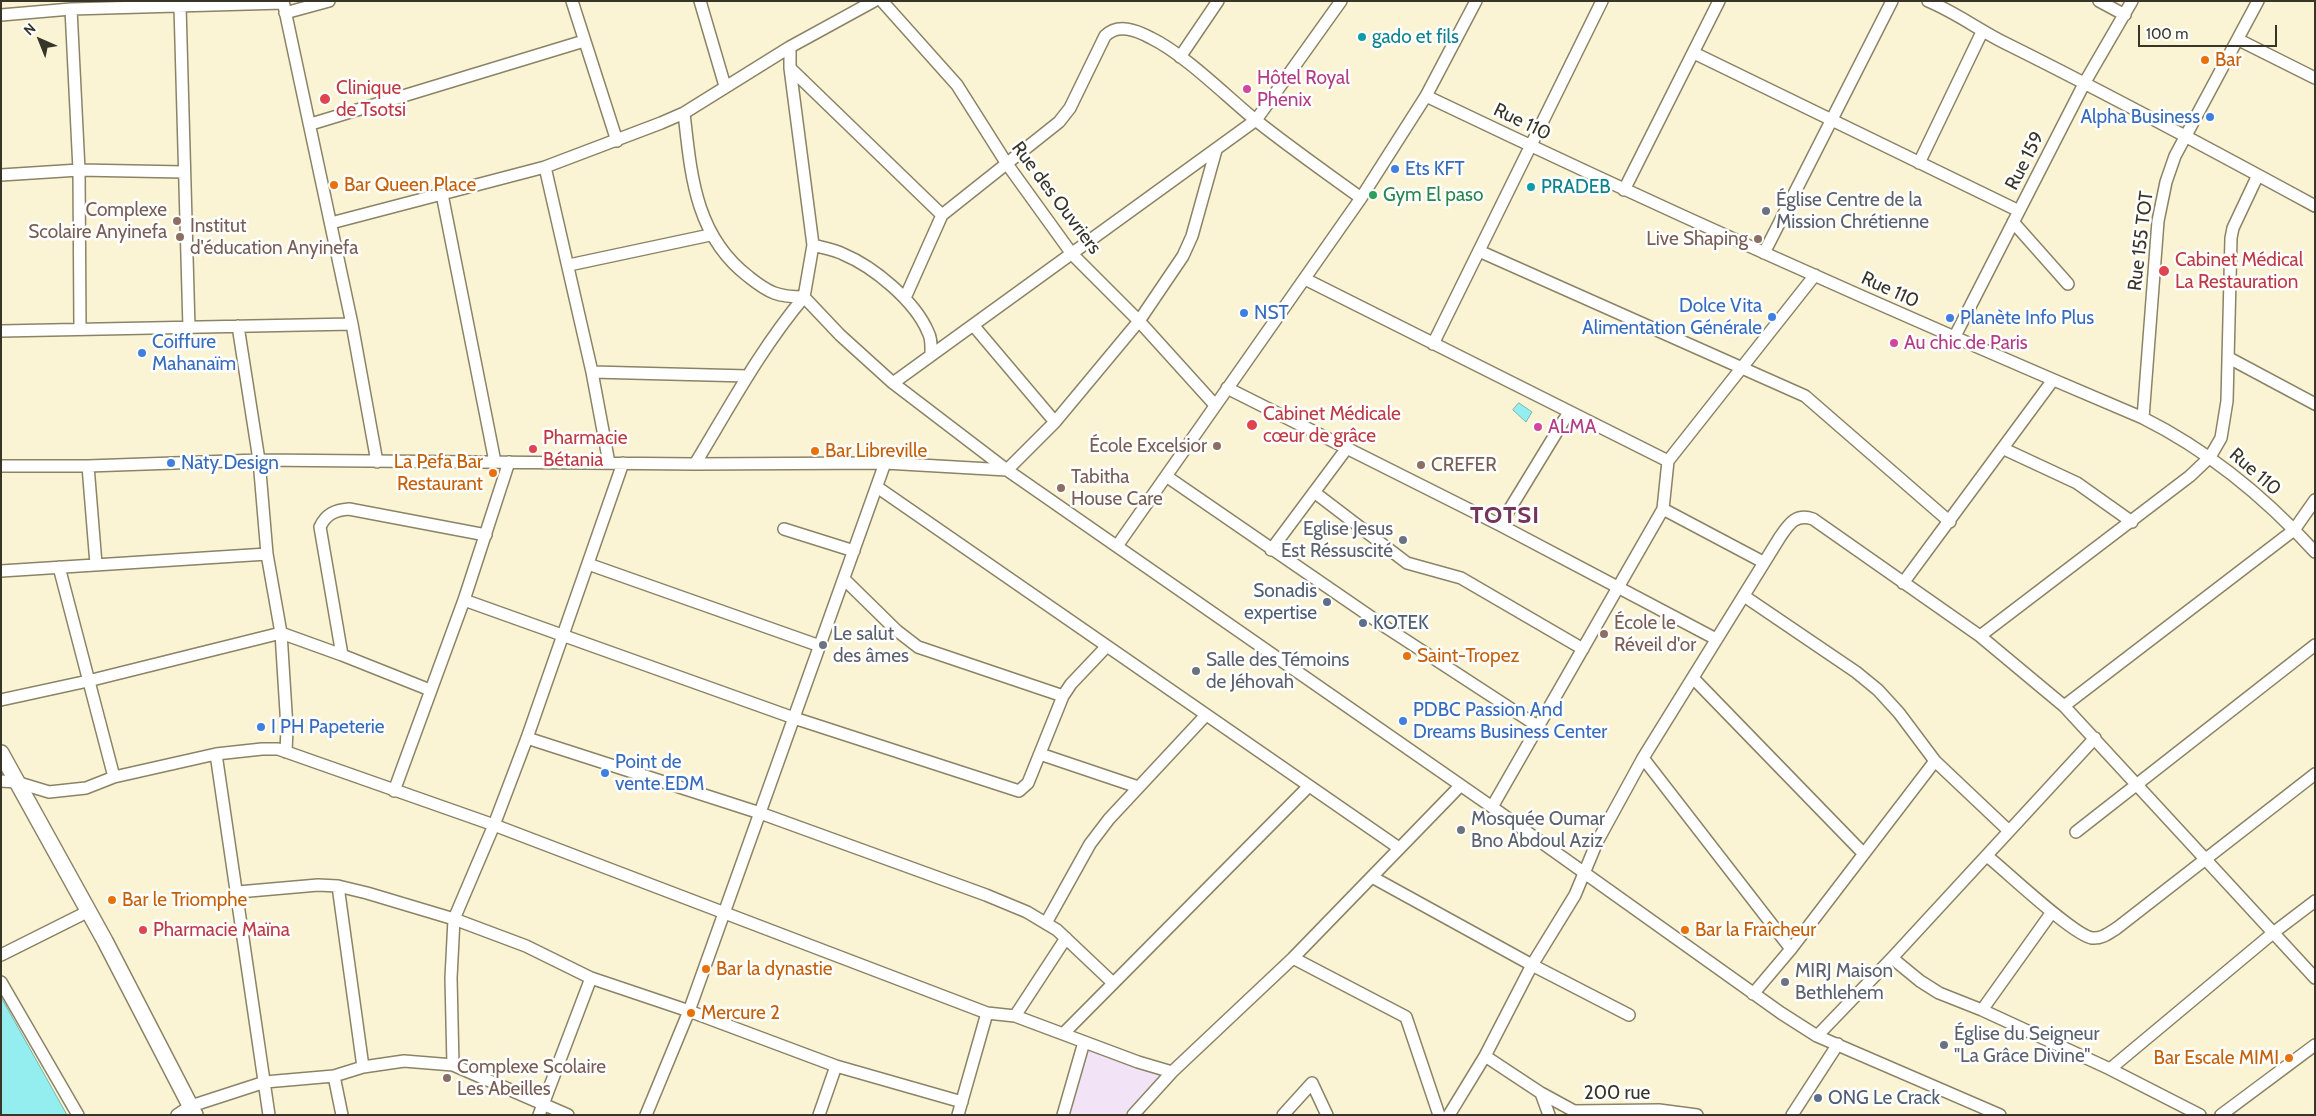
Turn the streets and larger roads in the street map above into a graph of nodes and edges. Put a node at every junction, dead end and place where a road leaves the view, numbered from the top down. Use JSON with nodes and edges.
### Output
{"nodes":[{"id":1,"x":328,"y":1,"type":"edge"},
{"id":2,"x":572,"y":1,"type":"edge"},
{"id":3,"x":700,"y":1,"type":"edge"},
{"id":4,"x":874,"y":1,"type":"edge"},
{"id":5,"x":882,"y":1,"type":"edge"},
{"id":6,"x":1218,"y":1,"type":"edge"},
{"id":7,"x":1342,"y":1,"type":"edge"},
{"id":8,"x":1476,"y":1,"type":"edge"},
{"id":9,"x":1602,"y":1,"type":"edge"},
{"id":10,"x":1719,"y":1,"type":"edge"},
{"id":11,"x":1892,"y":1,"type":"edge"},
{"id":12,"x":2099,"y":1,"type":"edge"},
{"id":13,"x":2132,"y":1,"type":"edge"},
{"id":14,"x":2258,"y":1,"type":"edge"},
{"id":15,"x":1931,"y":2,"type":"edge"},
{"id":16,"x":180,"y":6,"type":"junction"},
{"id":17,"x":284,"y":6,"type":"edge"},
{"id":18,"x":71,"y":9,"type":"junction"},
{"id":19,"x":1,"y":15,"type":"edge"},
{"id":20,"x":2125,"y":15,"type":"junction"},
{"id":21,"x":1982,"y":32,"type":"junction"},
{"id":22,"x":2239,"y":40,"type":"junction"},
{"id":23,"x":584,"y":41,"type":"junction"},
{"id":24,"x":790,"y":47,"type":"junction"},
{"id":25,"x":1694,"y":53,"type":"junction"},
{"id":26,"x":1180,"y":57,"type":"junction"},
{"id":27,"x":790,"y":68,"type":"junction"},
{"id":28,"x":2315,"y":78,"type":"edge"},
{"id":29,"x":2085,"y":82,"type":"junction"},
{"id":30,"x":725,"y":86,"type":"junction"},
{"id":31,"x":1426,"y":96,"type":"junction"},
{"id":32,"x":684,"y":113,"type":"junction"},
{"id":33,"x":1256,"y":120,"type":"junction"},
{"id":34,"x":1831,"y":120,"type":"junction"},
{"id":35,"x":310,"y":124,"type":"junction"},
{"id":36,"x":2186,"y":136,"type":"junction"},
{"id":37,"x":617,"y":141,"type":"junction"},
{"id":38,"x":1530,"y":146,"type":"junction"},
{"id":39,"x":1216,"y":150,"type":"junction"},
{"id":40,"x":1919,"y":163,"type":"junction"},
{"id":41,"x":1007,"y":164,"type":"junction"},
{"id":42,"x":545,"y":167,"type":"junction"},
{"id":43,"x":79,"y":170,"type":"junction"},
{"id":44,"x":184,"y":172,"type":"junction"},
{"id":45,"x":1,"y":175,"type":"edge"},
{"id":46,"x":2258,"y":175,"type":"junction"},
{"id":47,"x":1624,"y":190,"type":"junction"},
{"id":48,"x":442,"y":194,"type":"junction"},
{"id":49,"x":1361,"y":198,"type":"junction"},
{"id":50,"x":2315,"y":206,"type":"edge"},
{"id":51,"x":2019,"y":211,"type":"junction"},
{"id":52,"x":942,"y":214,"type":"junction"},
{"id":53,"x":2013,"y":222,"type":"junction"},
{"id":54,"x":331,"y":223,"type":"junction"},
{"id":55,"x":710,"y":235,"type":"junction"},
{"id":56,"x":813,"y":245,"type":"junction"},
{"id":57,"x":1479,"y":251,"type":"junction"},
{"id":58,"x":1764,"y":253,"type":"junction"},
{"id":59,"x":1072,"y":254,"type":"junction"},
{"id":60,"x":569,"y":265,"type":"junction"},
{"id":61,"x":1815,"y":275,"type":"junction"},
{"id":62,"x":1305,"y":279,"type":"junction"},
{"id":63,"x":2068,"y":284,"type":"dead end"},
{"id":64,"x":804,"y":297,"type":"junction"},
{"id":65,"x":905,"y":298,"type":"junction"},
{"id":66,"x":1139,"y":320,"type":"junction"},
{"id":67,"x":352,"y":324,"type":"junction"},
{"id":68,"x":973,"y":325,"type":"junction"},
{"id":69,"x":238,"y":326,"type":"junction"},
{"id":70,"x":189,"y":328,"type":"junction"},
{"id":71,"x":80,"y":329,"type":"junction"},
{"id":72,"x":1,"y":331,"type":"edge"},
{"id":73,"x":1954,"y":338,"type":"junction"},
{"id":74,"x":1433,"y":344,"type":"junction"},
{"id":75,"x":931,"y":355,"type":"junction"},
{"id":76,"x":2229,"y":358,"type":"junction"},
{"id":77,"x":1743,"y":368,"type":"junction"},
{"id":78,"x":592,"y":372,"type":"junction"},
{"id":79,"x":748,"y":376,"type":"junction"},
{"id":80,"x":2053,"y":380,"type":"junction"},
{"id":81,"x":892,"y":383,"type":"junction"},
{"id":82,"x":1227,"y":388,"type":"junction"},
{"id":83,"x":2315,"y":404,"type":"edge"},
{"id":84,"x":1216,"y":405,"type":"junction"},
{"id":85,"x":1569,"y":412,"type":"junction"},
{"id":86,"x":2143,"y":418,"type":"junction"},
{"id":87,"x":1055,"y":422,"type":"junction"},
{"id":88,"x":1346,"y":448,"type":"junction"},
{"id":89,"x":2004,"y":449,"type":"junction"},
{"id":90,"x":2210,"y":456,"type":"junction"},
{"id":91,"x":259,"y":460,"type":"junction"},
{"id":92,"x":1668,"y":461,"type":"junction"},
{"id":93,"x":377,"y":462,"type":"junction"},
{"id":94,"x":496,"y":462,"type":"junction"},
{"id":95,"x":509,"y":462,"type":"junction"},
{"id":96,"x":609,"y":463,"type":"junction"},
{"id":97,"x":622,"y":463,"type":"junction"},
{"id":98,"x":885,"y":463,"type":"junction"},
{"id":99,"x":695,"y":464,"type":"junction"},
{"id":100,"x":1,"y":466,"type":"edge"},
{"id":101,"x":88,"y":466,"type":"junction"},
{"id":102,"x":1008,"y":470,"type":"junction"},
{"id":103,"x":1166,"y":476,"type":"junction"},
{"id":104,"x":877,"y":487,"type":"junction"},
{"id":105,"x":1314,"y":492,"type":"junction"},
{"id":106,"x":2315,"y":500,"type":"edge"},
{"id":107,"x":1663,"y":509,"type":"junction"},
{"id":108,"x":1950,"y":522,"type":"junction"},
{"id":109,"x":2132,"y":522,"type":"junction"},
{"id":110,"x":1500,"y":525,"type":"junction"},
{"id":111,"x":784,"y":529,"type":"dead end"},
{"id":112,"x":2294,"y":530,"type":"junction"},
{"id":113,"x":486,"y":535,"type":"junction"},
{"id":114,"x":1117,"y":546,"type":"junction"},
{"id":115,"x":1271,"y":550,"type":"junction"},
{"id":116,"x":854,"y":551,"type":"junction"},
{"id":117,"x":2315,"y":552,"type":"edge"},
{"id":118,"x":267,"y":554,"type":"junction"},
{"id":119,"x":1763,"y":562,"type":"junction"},
{"id":120,"x":96,"y":564,"type":"junction"},
{"id":121,"x":588,"y":564,"type":"junction"},
{"id":122,"x":59,"y":567,"type":"junction"},
{"id":123,"x":1,"y":570,"type":"edge"},
{"id":124,"x":844,"y":579,"type":"junction"},
{"id":125,"x":1904,"y":583,"type":"junction"},
{"id":126,"x":1619,"y":586,"type":"junction"},
{"id":127,"x":1744,"y":596,"type":"junction"},
{"id":128,"x":464,"y":600,"type":"junction"},
{"id":129,"x":281,"y":634,"type":"junction"},
{"id":130,"x":562,"y":636,"type":"junction"},
{"id":131,"x":1980,"y":636,"type":"junction"},
{"id":132,"x":1716,"y":639,"type":"junction"},
{"id":133,"x":2315,"y":645,"type":"edge"},
{"id":134,"x":820,"y":646,"type":"junction"},
{"id":135,"x":1107,"y":646,"type":"junction"},
{"id":136,"x":1583,"y":649,"type":"junction"},
{"id":137,"x":342,"y":655,"type":"junction"},
{"id":138,"x":1693,"y":678,"type":"junction"},
{"id":139,"x":88,"y":681,"type":"junction"},
{"id":140,"x":430,"y":690,"type":"junction"},
{"id":141,"x":1063,"y":696,"type":"junction"},
{"id":142,"x":1,"y":700,"type":"edge"},
{"id":143,"x":2064,"y":706,"type":"junction"},
{"id":144,"x":1206,"y":715,"type":"junction"},
{"id":145,"x":794,"y":718,"type":"junction"},
{"id":146,"x":1539,"y":727,"type":"junction"},
{"id":147,"x":527,"y":738,"type":"junction"},
{"id":148,"x":2095,"y":738,"type":"junction"},
{"id":149,"x":286,"y":752,"type":"junction"},
{"id":150,"x":1,"y":753,"type":"edge"},
{"id":151,"x":216,"y":754,"type":"junction"},
{"id":152,"x":1040,"y":754,"type":"junction"},
{"id":153,"x":1643,"y":758,"type":"junction"},
{"id":154,"x":1935,"y":761,"type":"junction"},
{"id":155,"x":2315,"y":774,"type":"edge"},
{"id":156,"x":114,"y":777,"type":"junction"},
{"id":157,"x":8,"y":781,"type":"edge"},
{"id":158,"x":2137,"y":784,"type":"junction"},
{"id":159,"x":1309,"y":786,"type":"junction"},
{"id":160,"x":1460,"y":786,"type":"junction"},
{"id":161,"x":1138,"y":787,"type":"junction"},
{"id":162,"x":394,"y":792,"type":"junction"},
{"id":163,"x":1492,"y":807,"type":"junction"},
{"id":164,"x":760,"y":813,"type":"junction"},
{"id":165,"x":494,"y":825,"type":"junction"},
{"id":166,"x":2008,"y":831,"type":"junction"},
{"id":167,"x":2076,"y":832,"type":"dead end"},
{"id":168,"x":1399,"y":848,"type":"junction"},
{"id":169,"x":1863,"y":853,"type":"junction"},
{"id":170,"x":1986,"y":856,"type":"junction"},
{"id":171,"x":2206,"y":859,"type":"junction"},
{"id":172,"x":1584,"y":874,"type":"junction"},
{"id":173,"x":1372,"y":877,"type":"junction"},
{"id":174,"x":338,"y":886,"type":"junction"},
{"id":175,"x":238,"y":892,"type":"junction"},
{"id":176,"x":2315,"y":901,"type":"edge"},
{"id":177,"x":87,"y":912,"type":"junction"},
{"id":178,"x":2052,"y":912,"type":"junction"},
{"id":179,"x":724,"y":914,"type":"junction"},
{"id":180,"x":454,"y":919,"type":"junction"},
{"id":181,"x":1046,"y":923,"type":"junction"},
{"id":182,"x":2273,"y":933,"type":"junction"},
{"id":183,"x":1066,"y":938,"type":"junction"},
{"id":184,"x":1791,"y":949,"type":"junction"},
{"id":185,"x":1,"y":955,"type":"edge"},
{"id":186,"x":1293,"y":958,"type":"junction"},
{"id":187,"x":1892,"y":958,"type":"junction"},
{"id":188,"x":1532,"y":965,"type":"junction"},
{"id":189,"x":591,"y":978,"type":"junction"},
{"id":190,"x":2315,"y":978,"type":"edge"},
{"id":191,"x":1,"y":982,"type":"edge"},
{"id":192,"x":1112,"y":982,"type":"junction"},
{"id":193,"x":1753,"y":994,"type":"junction"},
{"id":194,"x":1982,"y":1010,"type":"junction"},
{"id":195,"x":690,"y":1011,"type":"junction"},
{"id":196,"x":987,"y":1013,"type":"junction"},
{"id":197,"x":1629,"y":1015,"type":"dead end"},
{"id":198,"x":1015,"y":1016,"type":"junction"},
{"id":199,"x":1063,"y":1034,"type":"junction"},
{"id":200,"x":1817,"y":1036,"type":"junction"},
{"id":201,"x":1084,"y":1042,"type":"junction"},
{"id":202,"x":1838,"y":1044,"type":"junction"},
{"id":203,"x":2315,"y":1045,"type":"edge"},
{"id":204,"x":1485,"y":1056,"type":"junction"},
{"id":205,"x":453,"y":1065,"type":"junction"},
{"id":206,"x":836,"y":1066,"type":"junction"},
{"id":207,"x":363,"y":1067,"type":"junction"},
{"id":208,"x":2110,"y":1069,"type":"junction"},
{"id":209,"x":1172,"y":1072,"type":"junction"},
{"id":210,"x":334,"y":1076,"type":"junction"},
{"id":211,"x":265,"y":1082,"type":"junction"},
{"id":212,"x":1541,"y":1093,"type":"junction"},
{"id":213,"x":962,"y":1102,"type":"junction"},
{"id":214,"x":193,"y":1110,"type":"edge"},
{"id":215,"x":541,"y":1110,"type":"edge"},
{"id":216,"x":78,"y":1115,"type":"edge"},
{"id":217,"x":177,"y":1115,"type":"edge"},
{"id":218,"x":269,"y":1115,"type":"edge"},
{"id":219,"x":342,"y":1115,"type":"edge"},
{"id":220,"x":568,"y":1115,"type":"edge"},
{"id":221,"x":646,"y":1115,"type":"edge"},
{"id":222,"x":818,"y":1115,"type":"edge"},
{"id":223,"x":958,"y":1115,"type":"edge"},
{"id":224,"x":1063,"y":1115,"type":"edge"},
{"id":225,"x":1133,"y":1115,"type":"edge"},
{"id":226,"x":1283,"y":1115,"type":"edge"},
{"id":227,"x":1327,"y":1115,"type":"edge"},
{"id":228,"x":1439,"y":1115,"type":"edge"},
{"id":229,"x":1448,"y":1115,"type":"edge"},
{"id":230,"x":1549,"y":1115,"type":"edge"},
{"id":231,"x":1697,"y":1115,"type":"edge"},
{"id":232,"x":1792,"y":1115,"type":"edge"},
{"id":233,"x":2000,"y":1115,"type":"edge"},
{"id":234,"x":2200,"y":1115,"type":"edge"},
{"id":235,"x":2221,"y":1115,"type":"edge"}],
"edges":[{"from":1,"to":17,"type":"street"},
{"from":2,"to":23,"type":"street"},
{"from":3,"to":30,"type":"street"},
{"from":4,"to":24,"type":"street"},
{"from":5,"to":41,"type":"street","name":"Rue des Ouvriers"},
{"from":6,"to":26,"type":"street"},
{"from":7,"to":33,"type":"street"},
{"from":8,"to":31,"type":"street"},
{"from":9,"to":38,"type":"street"},
{"from":10,"to":25,"type":"street"},
{"from":11,"to":34,"type":"street"},
{"from":12,"to":20,"type":"street"},
{"from":13,"to":20,"type":"street","name":"Rue 159"},
{"from":14,"to":22,"type":"street","name":"Rue 155 TOT"},
{"from":15,"to":21,"type":"street"},
{"from":16,"to":17,"type":"street"},
{"from":16,"to":18,"type":"street"},
{"from":16,"to":44,"type":"street"},
{"from":17,"to":35,"type":"street"},
{"from":18,"to":19,"type":"street"},
{"from":18,"to":43,"type":"street"},
{"from":20,"to":29,"type":"street","name":"Rue 159"},
{"from":21,"to":29,"type":"street"},
{"from":21,"to":40,"type":"street"},
{"from":22,"to":28,"type":"street"},
{"from":22,"to":36,"type":"street","name":"Rue 155 TOT"},
{"from":23,"to":35,"type":"street"},
{"from":23,"to":37,"type":"street"},
{"from":24,"to":27,"type":"street"},
{"from":24,"to":30,"type":"street"},
{"from":25,"to":34,"type":"street"},
{"from":25,"to":47,"type":"street"},
{"from":26,"to":33,"type":"street"},
{"from":26,"to":41,"type":"street"},
{"from":27,"to":52,"type":"street"},
{"from":27,"to":56,"type":"street"},
{"from":29,"to":36,"type":"street"},
{"from":29,"to":51,"type":"street","name":"Rue 159"},
{"from":30,"to":32,"type":"street"},
{"from":31,"to":38,"type":"street","name":"Rue 110"},
{"from":31,"to":49,"type":"street"},
{"from":32,"to":37,"type":"street"},
{"from":32,"to":55,"type":"street"},
{"from":33,"to":39,"type":"street"},
{"from":33,"to":49,"type":"street"},
{"from":34,"to":40,"type":"street"},
{"from":34,"to":58,"type":"street"},
{"from":35,"to":54,"type":"street"},
{"from":36,"to":46,"type":"street"},
{"from":36,"to":86,"type":"street","name":"Rue 155 TOT"},
{"from":37,"to":42,"type":"street"},
{"from":38,"to":47,"type":"street","name":"Rue 110"},
{"from":38,"to":57,"type":"street"},
{"from":39,"to":59,"type":"street"},
{"from":39,"to":66,"type":"street"},
{"from":40,"to":51,"type":"street"},
{"from":41,"to":52,"type":"street"},
{"from":41,"to":59,"type":"street","name":"Rue des Ouvriers"},
{"from":42,"to":48,"type":"street"},
{"from":42,"to":60,"type":"street"},
{"from":43,"to":44,"type":"street"},
{"from":43,"to":45,"type":"street"},
{"from":43,"to":71,"type":"street"},
{"from":44,"to":70,"type":"street"},
{"from":46,"to":50,"type":"street"},
{"from":46,"to":76,"type":"street"},
{"from":47,"to":58,"type":"street","name":"Rue 110"},
{"from":48,"to":54,"type":"street"},
{"from":48,"to":94,"type":"street"},
{"from":49,"to":62,"type":"street"},
{"from":51,"to":53,"type":"street","name":"Rue 159"},
{"from":52,"to":65,"type":"street"},
{"from":53,"to":63,"type":"street"},
{"from":53,"to":73,"type":"street","name":"Rue 159"},
{"from":54,"to":67,"type":"street"},
{"from":55,"to":60,"type":"street"},
{"from":55,"to":64,"type":"street"},
{"from":56,"to":64,"type":"street"},
{"from":56,"to":65,"type":"street"},
{"from":57,"to":74,"type":"street"},
{"from":57,"to":77,"type":"street"},
{"from":58,"to":61,"type":"street","name":"Rue 110"},
{"from":59,"to":66,"type":"street","name":"Rue des Ouvriers"},
{"from":59,"to":68,"type":"street"},
{"from":60,"to":78,"type":"street"},
{"from":61,"to":73,"type":"street","name":"Rue 110"},
{"from":61,"to":77,"type":"street"},
{"from":62,"to":74,"type":"street"},
{"from":62,"to":82,"type":"street"},
{"from":64,"to":79,"type":"street"},
{"from":64,"to":81,"type":"street"},
{"from":65,"to":75,"type":"street"},
{"from":66,"to":84,"type":"street","name":"Rue des Ouvriers"},
{"from":66,"to":87,"type":"street"},
{"from":67,"to":69,"type":"street"},
{"from":67,"to":93,"type":"street"},
{"from":68,"to":75,"type":"street"},
{"from":68,"to":87,"type":"street"},
{"from":69,"to":70,"type":"street"},
{"from":69,"to":91,"type":"street"},
{"from":70,"to":71,"type":"street"},
{"from":71,"to":72,"type":"street"},
{"from":73,"to":80,"type":"street","name":"Rue 110"},
{"from":74,"to":85,"type":"street"},
{"from":75,"to":81,"type":"street"},
{"from":76,"to":83,"type":"street"},
{"from":76,"to":90,"type":"street"},
{"from":77,"to":92,"type":"street"},
{"from":77,"to":108,"type":"street"},
{"from":78,"to":79,"type":"street"},
{"from":78,"to":96,"type":"street"},
{"from":79,"to":99,"type":"street"},
{"from":80,"to":86,"type":"street","name":"Rue 110"},
{"from":80,"to":89,"type":"street"},
{"from":81,"to":102,"type":"street"},
{"from":82,"to":84,"type":"street"},
{"from":82,"to":88,"type":"street"},
{"from":84,"to":103,"type":"street"},
{"from":85,"to":92,"type":"street"},
{"from":85,"to":110,"type":"street"},
{"from":86,"to":90,"type":"street","name":"Rue 110"},
{"from":87,"to":102,"type":"street"},
{"from":88,"to":105,"type":"street"},
{"from":88,"to":110,"type":"street"},
{"from":89,"to":108,"type":"street"},
{"from":89,"to":109,"type":"street"},
{"from":90,"to":109,"type":"street"},
{"from":90,"to":112,"type":"street","name":"Rue 110"},
{"from":91,"to":93,"type":"street"},
{"from":91,"to":101,"type":"street"},
{"from":91,"to":118,"type":"street"},
{"from":92,"to":107,"type":"street"},
{"from":93,"to":94,"type":"street"},
{"from":94,"to":95,"type":"street"},
{"from":95,"to":96,"type":"street"},
{"from":95,"to":113,"type":"street"},
{"from":96,"to":97,"type":"street"},
{"from":97,"to":99,"type":"street"},
{"from":97,"to":121,"type":"street"},
{"from":98,"to":99,"type":"street"},
{"from":98,"to":102,"type":"street"},
{"from":98,"to":104,"type":"street"},
{"from":100,"to":101,"type":"street"},
{"from":101,"to":120,"type":"street"},
{"from":102,"to":114,"type":"street"},
{"from":103,"to":114,"type":"street"},
{"from":103,"to":115,"type":"street"},
{"from":104,"to":116,"type":"street"},
{"from":104,"to":135,"type":"street"},
{"from":105,"to":115,"type":"street"},
{"from":105,"to":136,"type":"street"},
{"from":106,"to":112,"type":"street"},
{"from":107,"to":119,"type":"street"},
{"from":107,"to":126,"type":"street"},
{"from":108,"to":125,"type":"street"},
{"from":109,"to":131,"type":"street"},
{"from":110,"to":126,"type":"street"},
{"from":111,"to":116,"type":"street"},
{"from":112,"to":117,"type":"street","name":"Rue 110"},
{"from":112,"to":143,"type":"street"},
{"from":113,"to":128,"type":"street"},
{"from":113,"to":137,"type":"street"},
{"from":114,"to":160,"type":"street"},
{"from":115,"to":146,"type":"street"},
{"from":116,"to":124,"type":"street"},
{"from":118,"to":120,"type":"street"},
{"from":118,"to":129,"type":"street"},
{"from":119,"to":125,"type":"street"},
{"from":119,"to":127,"type":"street"},
{"from":120,"to":122,"type":"street"},
{"from":121,"to":130,"type":"street"},
{"from":121,"to":134,"type":"street"},
{"from":122,"to":123,"type":"street"},
{"from":122,"to":139,"type":"street"},
{"from":124,"to":134,"type":"street"},
{"from":124,"to":141,"type":"street"},
{"from":125,"to":131,"type":"street"},
{"from":126,"to":132,"type":"street"},
{"from":126,"to":136,"type":"street"},
{"from":127,"to":132,"type":"street"},
{"from":127,"to":154,"type":"street"},
{"from":128,"to":130,"type":"street"},
{"from":128,"to":140,"type":"street"},
{"from":129,"to":137,"type":"street"},
{"from":129,"to":139,"type":"street"},
{"from":129,"to":149,"type":"street"},
{"from":130,"to":145,"type":"street"},
{"from":130,"to":147,"type":"street"},
{"from":131,"to":143,"type":"street"},
{"from":132,"to":138,"type":"street"},
{"from":133,"to":158,"type":"street"},
{"from":134,"to":145,"type":"street"},
{"from":135,"to":141,"type":"street"},
{"from":135,"to":144,"type":"street"},
{"from":136,"to":146,"type":"street"},
{"from":137,"to":140,"type":"street"},
{"from":138,"to":153,"type":"street"},
{"from":138,"to":169,"type":"street"},
{"from":139,"to":142,"type":"street"},
{"from":139,"to":156,"type":"street"},
{"from":140,"to":162,"type":"street"},
{"from":141,"to":152,"type":"street"},
{"from":143,"to":148,"type":"street"},
{"from":144,"to":159,"type":"street"},
{"from":144,"to":161,"type":"street"},
{"from":145,"to":152,"type":"street"},
{"from":145,"to":164,"type":"street"},
{"from":146,"to":163,"type":"street"},
{"from":147,"to":164,"type":"street"},
{"from":147,"to":165,"type":"street"},
{"from":148,"to":158,"type":"street"},
{"from":148,"to":166,"type":"street"},
{"from":149,"to":151,"type":"street"},
{"from":149,"to":162,"type":"street"},
{"from":150,"to":157,"type":"street"},
{"from":151,"to":156,"type":"street"},
{"from":151,"to":175,"type":"street"},
{"from":152,"to":161,"type":"street"},
{"from":153,"to":172,"type":"street"},
{"from":153,"to":184,"type":"street"},
{"from":154,"to":166,"type":"street"},
{"from":154,"to":169,"type":"street"},
{"from":155,"to":171,"type":"street"},
{"from":156,"to":157,"type":"street"},
{"from":157,"to":177,"type":"street"},
{"from":158,"to":167,"type":"street"},
{"from":158,"to":171,"type":"street"},
{"from":159,"to":168,"type":"street"},
{"from":159,"to":192,"type":"street"},
{"from":160,"to":163,"type":"street"},
{"from":160,"to":168,"type":"street"},
{"from":161,"to":181,"type":"street"},
{"from":162,"to":165,"type":"street"},
{"from":163,"to":172,"type":"street"},
{"from":164,"to":179,"type":"street"},
{"from":164,"to":181,"type":"street"},
{"from":165,"to":179,"type":"street"},
{"from":165,"to":180,"type":"street"},
{"from":166,"to":170,"type":"street"},
{"from":168,"to":173,"type":"street"},
{"from":169,"to":184,"type":"street"},
{"from":170,"to":178,"type":"street"},
{"from":170,"to":187,"type":"street"},
{"from":171,"to":178,"type":"street"},
{"from":171,"to":182,"type":"street"},
{"from":172,"to":188,"type":"street"},
{"from":172,"to":193,"type":"street"},
{"from":173,"to":186,"type":"street"},
{"from":173,"to":188,"type":"street"},
{"from":174,"to":175,"type":"street"},
{"from":174,"to":180,"type":"street"},
{"from":174,"to":207,"type":"street"},
{"from":175,"to":211,"type":"street"},
{"from":176,"to":182,"type":"street"},
{"from":177,"to":185,"type":"street"},
{"from":177,"to":214,"type":"street"},
{"from":178,"to":194,"type":"street"},
{"from":179,"to":195,"type":"street"},
{"from":179,"to":196,"type":"street"},
{"from":180,"to":189,"type":"street"},
{"from":180,"to":205,"type":"street"},
{"from":181,"to":183,"type":"street"},
{"from":182,"to":190,"type":"street"},
{"from":182,"to":208,"type":"street"},
{"from":183,"to":192,"type":"street"},
{"from":183,"to":198,"type":"street"},
{"from":184,"to":193,"type":"street"},
{"from":186,"to":209,"type":"street"},
{"from":186,"to":228,"type":"street"},
{"from":187,"to":194,"type":"street"},
{"from":187,"to":200,"type":"street"},
{"from":188,"to":197,"type":"street"},
{"from":188,"to":204,"type":"street"},
{"from":189,"to":195,"type":"street"},
{"from":189,"to":215,"type":"street"},
{"from":191,"to":216,"type":"street"},
{"from":192,"to":199,"type":"street"},
{"from":193,"to":200,"type":"street"},
{"from":194,"to":208,"type":"street"},
{"from":195,"to":206,"type":"street"},
{"from":195,"to":221,"type":"street"},
{"from":196,"to":198,"type":"street"},
{"from":196,"to":213,"type":"street"},
{"from":198,"to":199,"type":"street"},
{"from":199,"to":201,"type":"street"},
{"from":200,"to":202,"type":"street"},
{"from":201,"to":209,"type":"street"},
{"from":201,"to":224,"type":"street"},
{"from":202,"to":232,"type":"street"},
{"from":202,"to":233,"type":"street"},
{"from":203,"to":235,"type":"street"},
{"from":204,"to":212,"type":"street","name":"200 rue"},
{"from":204,"to":229,"type":"street"},
{"from":205,"to":207,"type":"street"},
{"from":205,"to":215,"type":"street"},
{"from":206,"to":213,"type":"street"},
{"from":206,"to":222,"type":"street"},
{"from":207,"to":210,"type":"street"},
{"from":208,"to":234,"type":"street"},
{"from":209,"to":225,"type":"street"},
{"from":210,"to":211,"type":"street"},
{"from":210,"to":219,"type":"street"},
{"from":211,"to":214,"type":"street"},
{"from":211,"to":218,"type":"street"},
{"from":212,"to":230,"type":"street"},
{"from":212,"to":231,"type":"street","name":"200 rue"},
{"from":213,"to":223,"type":"street"},
{"from":214,"to":217,"type":"street"},
{"from":215,"to":220,"type":"street"},
{"from":226,"to":227,"type":"street"}]}
